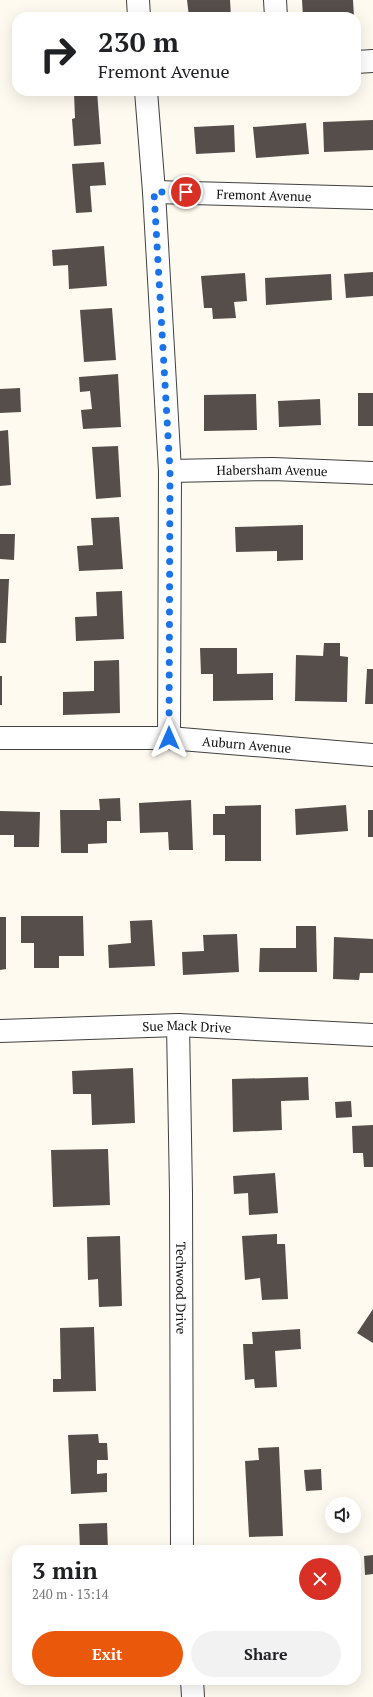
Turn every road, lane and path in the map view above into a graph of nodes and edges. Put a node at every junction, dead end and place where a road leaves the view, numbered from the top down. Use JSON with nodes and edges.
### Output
{"nodes":[{"id":1,"x":138,"y":0,"type":"edge"},
{"id":2,"x":275,"y":0,"type":"edge"},
{"id":3,"x":139,"y":12,"type":"edge"},
{"id":4,"x":276,"y":12,"type":"edge"},
{"id":5,"x":373,"y":61,"type":"edge"},
{"id":6,"x":361,"y":62,"type":"edge"},
{"id":7,"x":146,"y":96,"type":"edge"},
{"id":8,"x":154,"y":192,"type":"junction"},
{"id":9,"x":373,"y":198,"type":"edge"},
{"id":10,"x":170,"y":471,"type":"junction"},
{"id":11,"x":373,"y":472,"type":"edge"},
{"id":12,"x":0,"y":738,"type":"edge"},
{"id":13,"x":169,"y":738,"type":"junction"},
{"id":14,"x":373,"y":755,"type":"edge"},
{"id":15,"x":178,"y":1025,"type":"junction"},
{"id":16,"x":0,"y":1031,"type":"edge"},
{"id":17,"x":373,"y":1035,"type":"edge"},
{"id":18,"x":182,"y":1545,"type":"edge"},
{"id":19,"x":192,"y":1685,"type":"edge"},
{"id":20,"x":193,"y":1697,"type":"edge"}],
"edges":[{"from":1,"to":3,"type":"street"},
{"from":2,"to":4,"type":"street"},
{"from":5,"to":6,"type":"street"},
{"from":7,"to":8,"type":"street"},
{"from":8,"to":9,"type":"street","name":"Fremont Avenue"},
{"from":8,"to":10,"type":"street"},
{"from":10,"to":11,"type":"street","name":"Habersham Avenue"},
{"from":10,"to":13,"type":"street"},
{"from":12,"to":13,"type":"street","name":"Auburn Avenue"},
{"from":13,"to":14,"type":"street","name":"Auburn Avenue"},
{"from":15,"to":16,"type":"street","name":"Sue Mack Drive"},
{"from":15,"to":17,"type":"street","name":"Sue Mack Drive"},
{"from":15,"to":18,"type":"street","name":"Techwood Drive"},
{"from":19,"to":20,"type":"street"}]}
